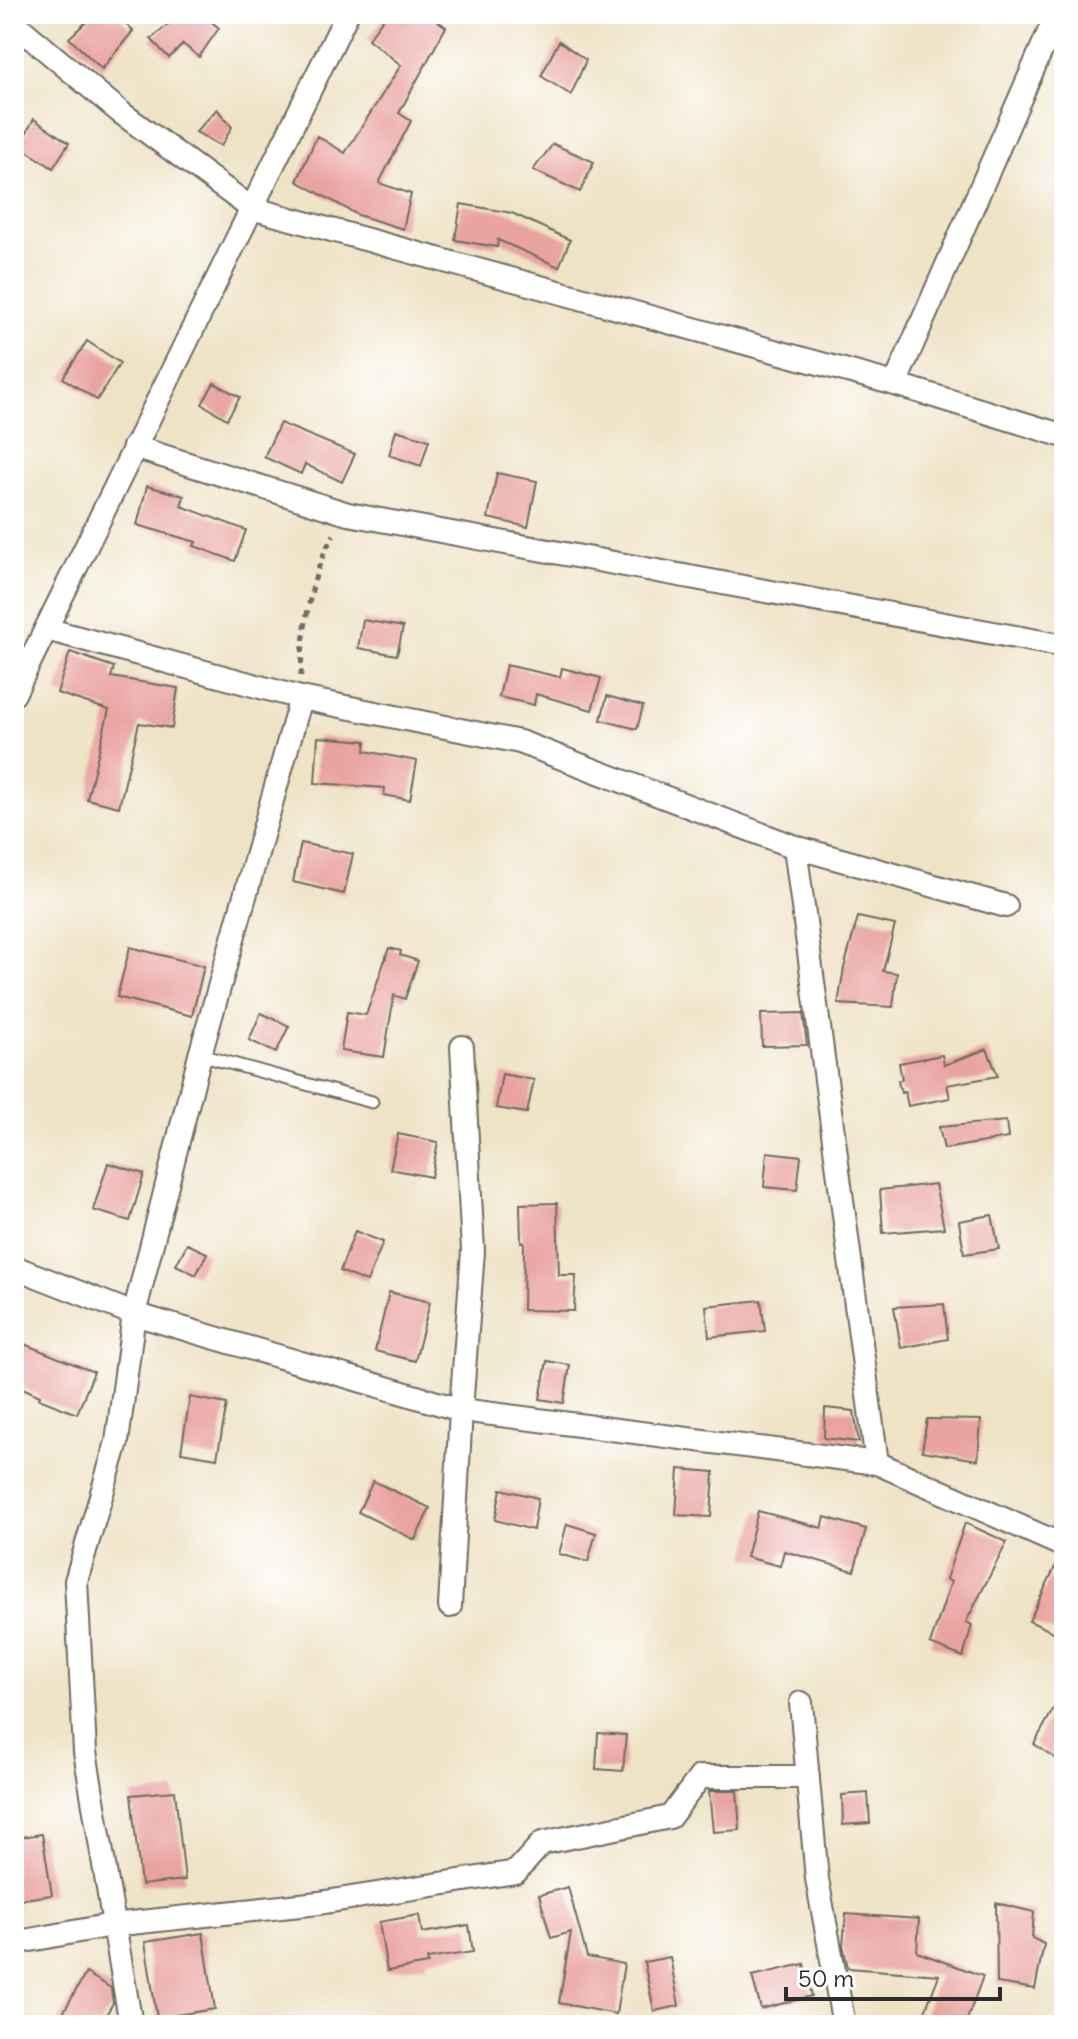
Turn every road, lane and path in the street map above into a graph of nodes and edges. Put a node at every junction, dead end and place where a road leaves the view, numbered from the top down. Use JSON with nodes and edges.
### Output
{"nodes":[{"id":1,"x":347,"y":14,"type":"edge"},
{"id":2,"x":1057,"y":14,"type":"edge"},
{"id":3,"x":14,"y":23,"type":"edge"},
{"id":4,"x":251,"y":208,"type":"junction"},
{"id":5,"x":895,"y":384,"type":"junction"},
{"id":6,"x":1064,"y":436,"type":"edge"},
{"id":7,"x":134,"y":447,"type":"junction"},
{"id":8,"x":348,"y":514,"type":"junction"},
{"id":9,"x":46,"y":629,"type":"junction"},
{"id":10,"x":1064,"y":646,"type":"edge"},
{"id":11,"x":15,"y":690,"type":"edge"},
{"id":12,"x":301,"y":698,"type":"junction"},
{"id":13,"x":795,"y":847,"type":"junction"},
{"id":14,"x":1006,"y":906,"type":"dead end"},
{"id":15,"x":462,"y":1047,"type":"dead end"},
{"id":16,"x":200,"y":1055,"type":"junction"},
{"id":17,"x":372,"y":1102,"type":"dead end"},
{"id":18,"x":14,"y":1267,"type":"edge"},
{"id":19,"x":134,"y":1314,"type":"junction"},
{"id":20,"x":461,"y":1410,"type":"junction"},
{"id":21,"x":877,"y":1463,"type":"junction"},
{"id":22,"x":1064,"y":1546,"type":"edge"},
{"id":23,"x":450,"y":1606,"type":"dead end"},
{"id":24,"x":801,"y":1703,"type":"dead end"},
{"id":25,"x":808,"y":1777,"type":"junction"},
{"id":26,"x":112,"y":1925,"type":"junction"},
{"id":27,"x":14,"y":1943,"type":"edge"},
{"id":28,"x":131,"y":2025,"type":"edge"},
{"id":29,"x":844,"y":2025,"type":"edge"}],
"edges":[{"from":1,"to":4,"type":"street"},
{"from":2,"to":5,"type":"street"},
{"from":3,"to":4,"type":"street"},
{"from":4,"to":5,"type":"street"},
{"from":4,"to":7,"type":"street"},
{"from":5,"to":6,"type":"street"},
{"from":7,"to":8,"type":"street"},
{"from":7,"to":9,"type":"street"},
{"from":8,"to":10,"type":"street"},
{"from":8,"to":12,"type":"path"},
{"from":9,"to":11,"type":"street"},
{"from":9,"to":12,"type":"street"},
{"from":12,"to":13,"type":"street"},
{"from":12,"to":16,"type":"street"},
{"from":13,"to":14,"type":"street"},
{"from":13,"to":21,"type":"street"},
{"from":15,"to":20,"type":"street"},
{"from":16,"to":17,"type":"lane"},
{"from":16,"to":19,"type":"street"},
{"from":18,"to":19,"type":"street"},
{"from":19,"to":20,"type":"street"},
{"from":19,"to":26,"type":"street"},
{"from":20,"to":21,"type":"street"},
{"from":20,"to":23,"type":"street"},
{"from":21,"to":22,"type":"street"},
{"from":24,"to":25,"type":"street"},
{"from":25,"to":26,"type":"street"},
{"from":25,"to":29,"type":"street"},
{"from":26,"to":27,"type":"street"},
{"from":26,"to":28,"type":"street"}]}
